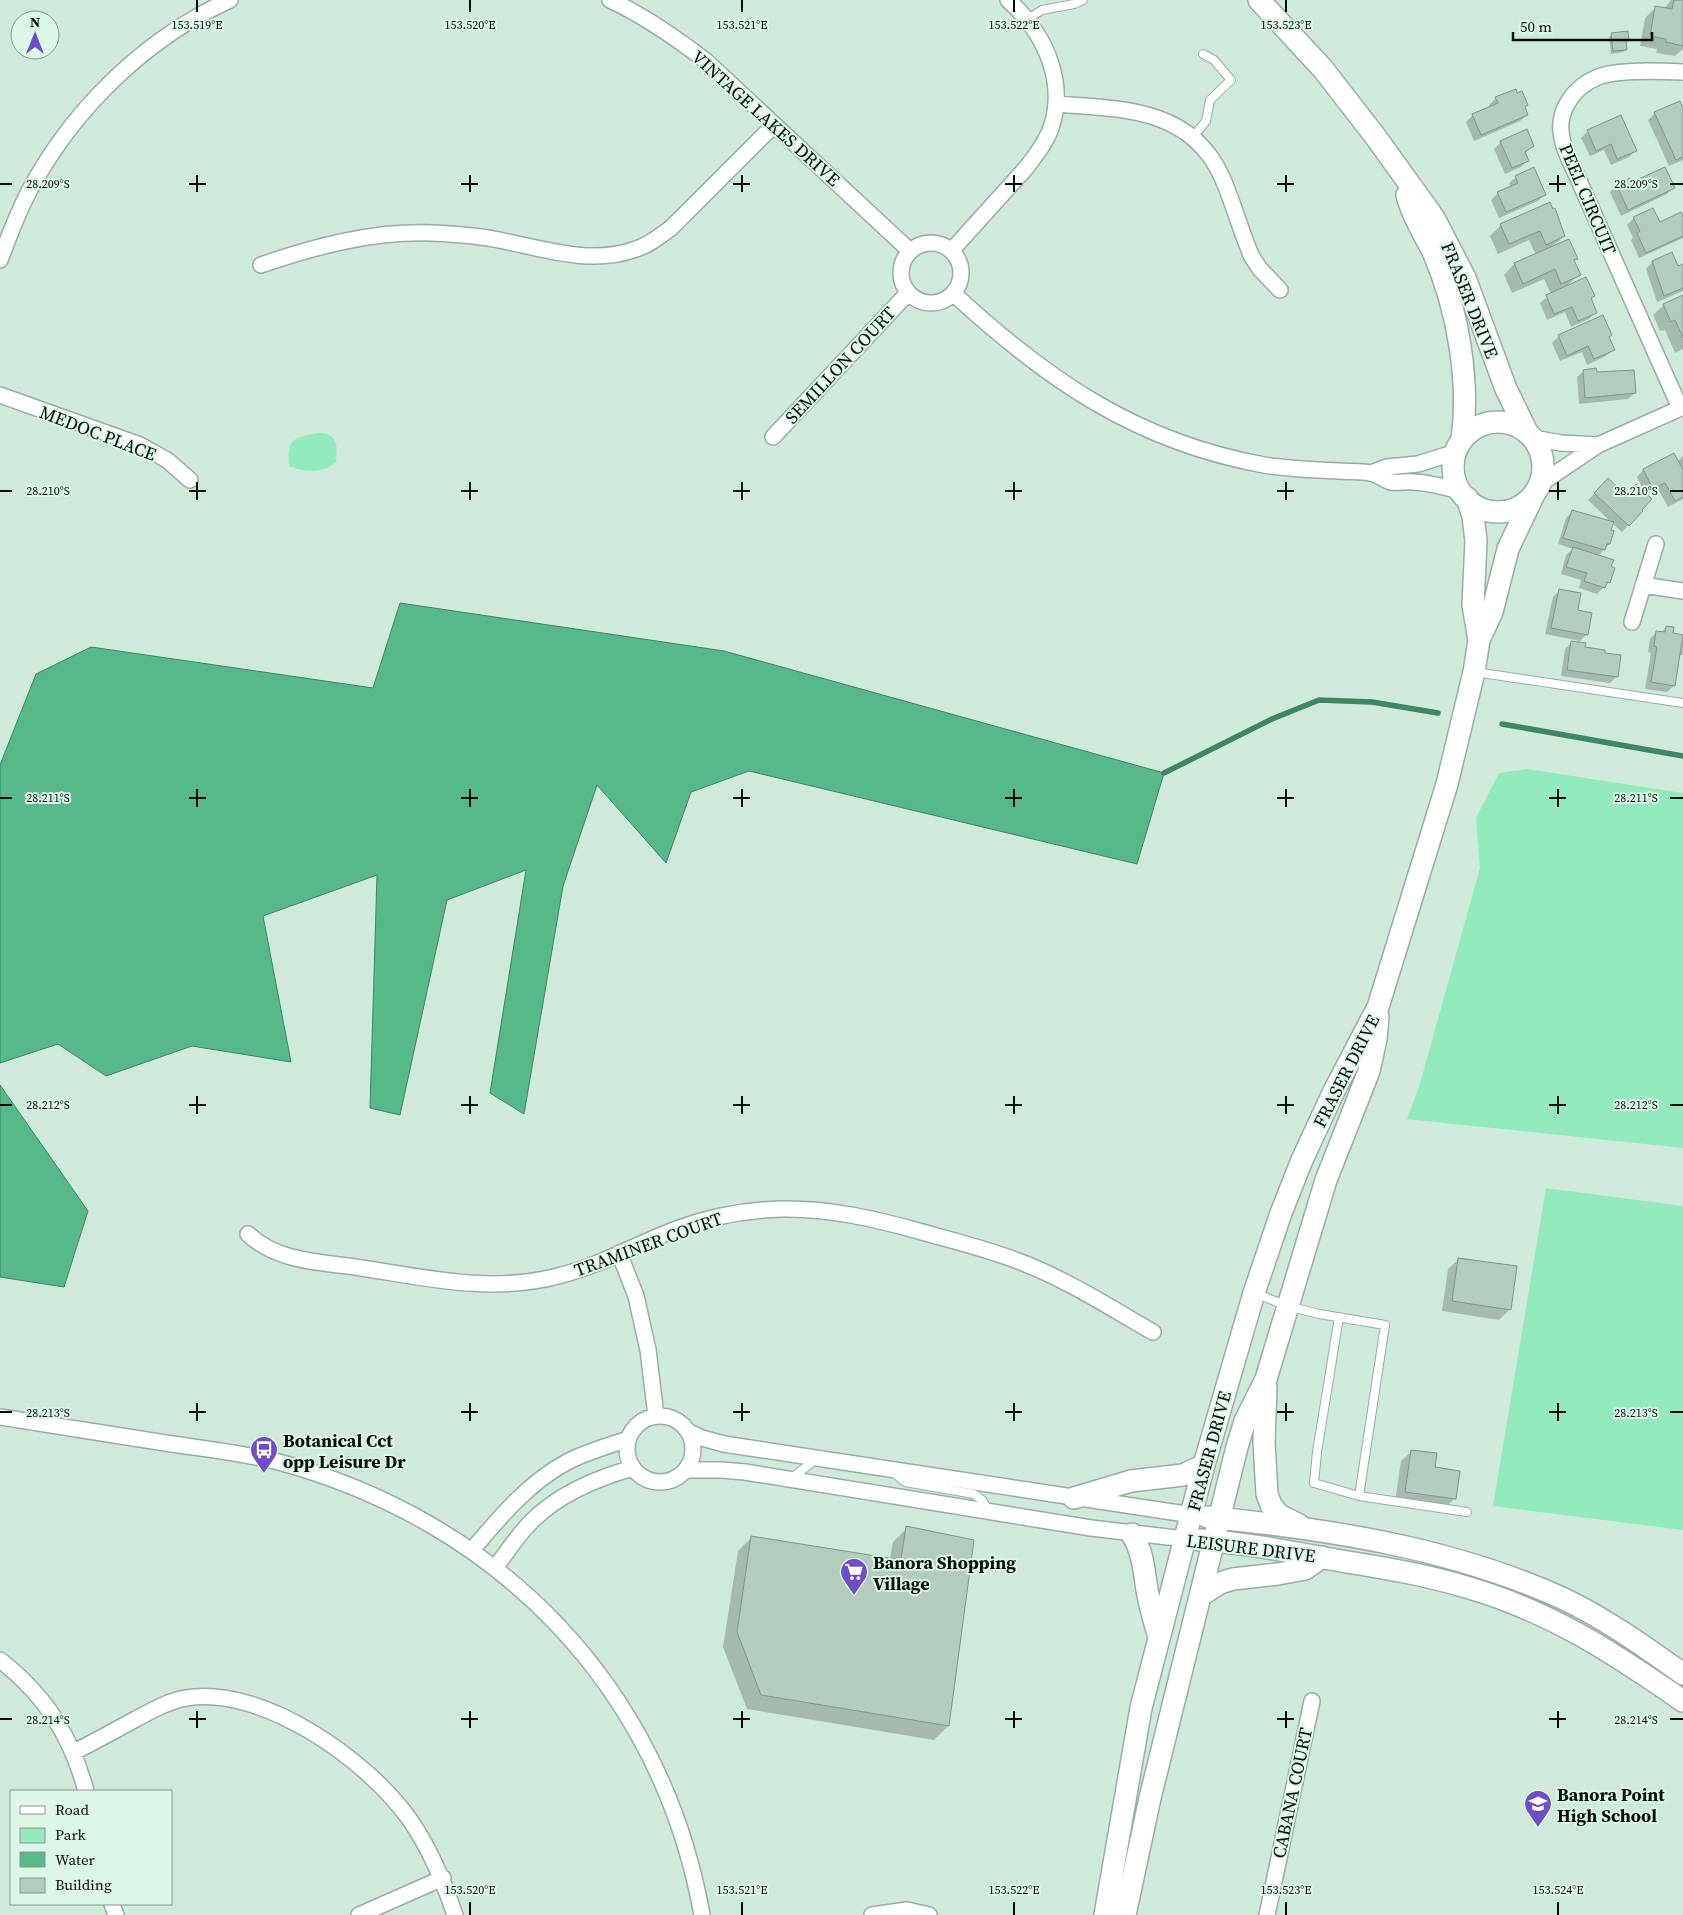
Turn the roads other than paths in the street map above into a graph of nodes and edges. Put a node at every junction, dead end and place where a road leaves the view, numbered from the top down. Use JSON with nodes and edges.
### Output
{"nodes":[{"id":1,"x":230,"y":0,"type":"edge"},
{"id":2,"x":610,"y":0,"type":"edge"},
{"id":3,"x":1008,"y":0,"type":"edge"},
{"id":4,"x":1083,"y":0,"type":"edge"},
{"id":5,"x":1259,"y":0,"type":"edge"},
{"id":6,"x":1028,"y":19,"type":"junction"},
{"id":7,"x":1203,"y":54,"type":"dead end"},
{"id":8,"x":1683,"y":72,"type":"edge"},
{"id":9,"x":1056,"y":104,"type":"junction"},
{"id":10,"x":774,"y":125,"type":"junction"},
{"id":11,"x":1193,"y":137,"type":"junction"},
{"id":12,"x":1401,"y":173,"type":"junction"},
{"id":13,"x":952,"y":250,"type":"junction"},
{"id":14,"x":910,"y":251,"type":"junction"},
{"id":15,"x":0,"y":260,"type":"edge"},
{"id":16,"x":261,"y":265,"type":"dead end"},
{"id":17,"x":1280,"y":290,"type":"dead end"},
{"id":18,"x":908,"y":293,"type":"junction"},
{"id":19,"x":954,"y":294,"type":"junction"},
{"id":20,"x":0,"y":395,"type":"edge"},
{"id":21,"x":1681,"y":407,"type":"edge"},
{"id":22,"x":1530,"y":435,"type":"junction"},
{"id":23,"x":773,"y":437,"type":"dead end"},
{"id":24,"x":1598,"y":445,"type":"junction"},
{"id":25,"x":1459,"y":446,"type":"junction"},
{"id":26,"x":1371,"y":473,"type":"junction"},
{"id":27,"x":190,"y":480,"type":"dead end"},
{"id":28,"x":1537,"y":488,"type":"junction"},
{"id":29,"x":1464,"y":495,"type":"junction"},
{"id":30,"x":1656,"y":544,"type":"dead end"},
{"id":31,"x":1643,"y":585,"type":"junction"},
{"id":32,"x":1683,"y":592,"type":"edge"},
{"id":33,"x":1632,"y":622,"type":"dead end"},
{"id":34,"x":1479,"y":640,"type":"junction"},
{"id":35,"x":1474,"y":672,"type":"junction"},
{"id":36,"x":1683,"y":703,"type":"edge"},
{"id":37,"x":1378,"y":1007,"type":"junction"},
{"id":38,"x":248,"y":1234,"type":"dead end"},
{"id":39,"x":619,"y":1253,"type":"junction"},
{"id":40,"x":1254,"y":1293,"type":"junction"},
{"id":41,"x":1286,"y":1306,"type":"junction"},
{"id":42,"x":1339,"y":1317,"type":"junction"},
{"id":43,"x":1153,"y":1332,"type":"dead end"},
{"id":44,"x":1266,"y":1379,"type":"junction"},
{"id":45,"x":656,"y":1416,"type":"junction"},
{"id":46,"x":0,"y":1417,"type":"edge"},
{"id":47,"x":689,"y":1432,"type":"junction"},
{"id":48,"x":628,"y":1439,"type":"junction"},
{"id":49,"x":817,"y":1459,"type":"junction"},
{"id":50,"x":1204,"y":1465,"type":"junction"},
{"id":51,"x":633,"y":1468,"type":"junction"},
{"id":52,"x":686,"y":1470,"type":"junction"},
{"id":53,"x":890,"y":1470,"type":"junction"},
{"id":54,"x":790,"y":1479,"type":"junction"},
{"id":55,"x":1359,"y":1496,"type":"junction"},
{"id":56,"x":1074,"y":1498,"type":"junction"},
{"id":57,"x":989,"y":1511,"type":"junction"},
{"id":58,"x":1467,"y":1512,"type":"dead end"},
{"id":59,"x":1192,"y":1515,"type":"junction"},
{"id":60,"x":1219,"y":1518,"type":"junction"},
{"id":61,"x":1309,"y":1530,"type":"junction"},
{"id":62,"x":1132,"y":1534,"type":"junction"},
{"id":63,"x":1185,"y":1539,"type":"junction"},
{"id":64,"x":1214,"y":1541,"type":"junction"},
{"id":65,"x":472,"y":1550,"type":"junction"},
{"id":66,"x":1322,"y":1557,"type":"junction"},
{"id":67,"x":495,"y":1568,"type":"junction"},
{"id":68,"x":1201,"y":1595,"type":"junction"},
{"id":69,"x":1159,"y":1637,"type":"junction"},
{"id":70,"x":0,"y":1660,"type":"edge"},
{"id":71,"x":1683,"y":1674,"type":"edge"},
{"id":72,"x":1312,"y":1701,"type":"dead end"},
{"id":73,"x":1683,"y":1701,"type":"edge"},
{"id":74,"x":74,"y":1752,"type":"junction"},
{"id":75,"x":86,"y":1790,"type":"edge"},
{"id":76,"x":443,"y":1878,"type":"junction"},
{"id":77,"x":359,"y":1915,"type":"edge"},
{"id":78,"x":456,"y":1915,"type":"edge"},
{"id":79,"x":702,"y":1915,"type":"edge"},
{"id":80,"x":872,"y":1915,"type":"edge"},
{"id":81,"x":929,"y":1915,"type":"edge"},
{"id":82,"x":1105,"y":1915,"type":"edge"},
{"id":83,"x":1125,"y":1915,"type":"edge"},
{"id":84,"x":1267,"y":1915,"type":"edge"}],
"edges":[{"from":1,"to":15,"type":"street"},
{"from":2,"to":10,"type":"street","name":"VINTAGE LAKES DRIVE"},
{"from":3,"to":6,"type":"street"},
{"from":4,"to":6,"type":"lane"},
{"from":5,"to":12,"type":"street","name":"FRASER DRIVE"},
{"from":6,"to":9,"type":"street"},
{"from":7,"to":11,"type":"lane"},
{"from":8,"to":21,"type":"street","name":"PEEL CIRCUIT"},
{"from":9,"to":11,"type":"street"},
{"from":9,"to":13,"type":"street"},
{"from":10,"to":14,"type":"street","name":"VINTAGE LAKES DRIVE"},
{"from":10,"to":16,"type":"street"},
{"from":11,"to":17,"type":"street"},
{"from":12,"to":22,"type":"street","name":"FRASER DRIVE"},
{"from":12,"to":25,"type":"street","name":"FRASER DRIVE"},
{"from":13,"to":14,"type":"street"},
{"from":13,"to":19,"type":"street"},
{"from":14,"to":18,"type":"street"},
{"from":18,"to":19,"type":"street"},
{"from":18,"to":23,"type":"street","name":"SEMILLON COURT"},
{"from":19,"to":26,"type":"street"},
{"from":20,"to":27,"type":"street","name":"MEDOC PLACE"},
{"from":21,"to":24,"type":"street"},
{"from":22,"to":24,"type":"street"},
{"from":22,"to":25,"type":"street"},
{"from":22,"to":28,"type":"street"},
{"from":24,"to":28,"type":"street"},
{"from":25,"to":26,"type":"street"},
{"from":25,"to":29,"type":"street"},
{"from":26,"to":29,"type":"street"},
{"from":28,"to":29,"type":"street"},
{"from":28,"to":34,"type":"street","name":"FRASER DRIVE"},
{"from":29,"to":34,"type":"street","name":"FRASER DRIVE"},
{"from":30,"to":31,"type":"street"},
{"from":31,"to":32,"type":"street"},
{"from":31,"to":33,"type":"street"},
{"from":34,"to":35,"type":"street","name":"FRASER DRIVE"},
{"from":35,"to":36,"type":"lane"},
{"from":35,"to":37,"type":"street","name":"FRASER DRIVE"},
{"from":37,"to":40,"type":"street","name":"FRASER DRIVE"},
{"from":37,"to":41,"type":"street","name":"FRASER DRIVE"},
{"from":38,"to":39,"type":"street","name":"TRAMINER COURT"},
{"from":39,"to":43,"type":"street","name":"TRAMINER COURT"},
{"from":39,"to":45,"type":"street"},
{"from":40,"to":41,"type":"lane"},
{"from":40,"to":50,"type":"street","name":"FRASER DRIVE"},
{"from":41,"to":42,"type":"lane"},
{"from":41,"to":44,"type":"street","name":"FRASER DRIVE"},
{"from":42,"to":55,"type":"lane"},
{"from":42,"to":55,"type":"lane"},
{"from":44,"to":60,"type":"street","name":"FRASER DRIVE"},
{"from":44,"to":61,"type":"street"},
{"from":45,"to":47,"type":"street","name":"LEISURE DRIVE"},
{"from":45,"to":48,"type":"street"},
{"from":46,"to":65,"type":"street"},
{"from":47,"to":49,"type":"street","name":"LEISURE DRIVE"},
{"from":47,"to":52,"type":"street"},
{"from":48,"to":51,"type":"street"},
{"from":48,"to":65,"type":"street"},
{"from":49,"to":53,"type":"street","name":"LEISURE DRIVE"},
{"from":49,"to":54,"type":"lane"},
{"from":50,"to":56,"type":"street"},
{"from":50,"to":59,"type":"street","name":"FRASER DRIVE"},
{"from":51,"to":52,"type":"street","name":"LEISURE DRIVE"},
{"from":51,"to":67,"type":"street"},
{"from":52,"to":54,"type":"street","name":"LEISURE DRIVE"},
{"from":53,"to":56,"type":"street","name":"LEISURE DRIVE"},
{"from":53,"to":57,"type":"lane"},
{"from":54,"to":57,"type":"street","name":"LEISURE DRIVE"},
{"from":55,"to":58,"type":"lane"},
{"from":56,"to":59,"type":"street","name":"LEISURE DRIVE"},
{"from":57,"to":62,"type":"street","name":"LEISURE DRIVE"},
{"from":59,"to":60,"type":"street","name":"LEISURE DRIVE"},
{"from":59,"to":63,"type":"street","name":"FRASER DRIVE"},
{"from":60,"to":61,"type":"street","name":"LEISURE DRIVE"},
{"from":60,"to":64,"type":"street","name":"FRASER DRIVE"},
{"from":61,"to":71,"type":"street","name":"LEISURE DRIVE"},
{"from":62,"to":63,"type":"street","name":"LEISURE DRIVE"},
{"from":62,"to":69,"type":"street"},
{"from":63,"to":64,"type":"street","name":"LEISURE DRIVE"},
{"from":63,"to":69,"type":"street","name":"FRASER DRIVE"},
{"from":64,"to":66,"type":"street","name":"LEISURE DRIVE"},
{"from":64,"to":68,"type":"street","name":"FRASER DRIVE"},
{"from":65,"to":67,"type":"street"},
{"from":66,"to":68,"type":"street"},
{"from":66,"to":73,"type":"street","name":"LEISURE DRIVE"},
{"from":67,"to":79,"type":"street"},
{"from":68,"to":83,"type":"street","name":"FRASER DRIVE"},
{"from":69,"to":82,"type":"street","name":"FRASER DRIVE"},
{"from":70,"to":74,"type":"street"},
{"from":72,"to":84,"type":"street","name":"CABANA COURT"},
{"from":74,"to":75,"type":"street"},
{"from":74,"to":76,"type":"street"},
{"from":76,"to":77,"type":"street"},
{"from":76,"to":78,"type":"street"},
{"from":80,"to":81,"type":"street"}]}
